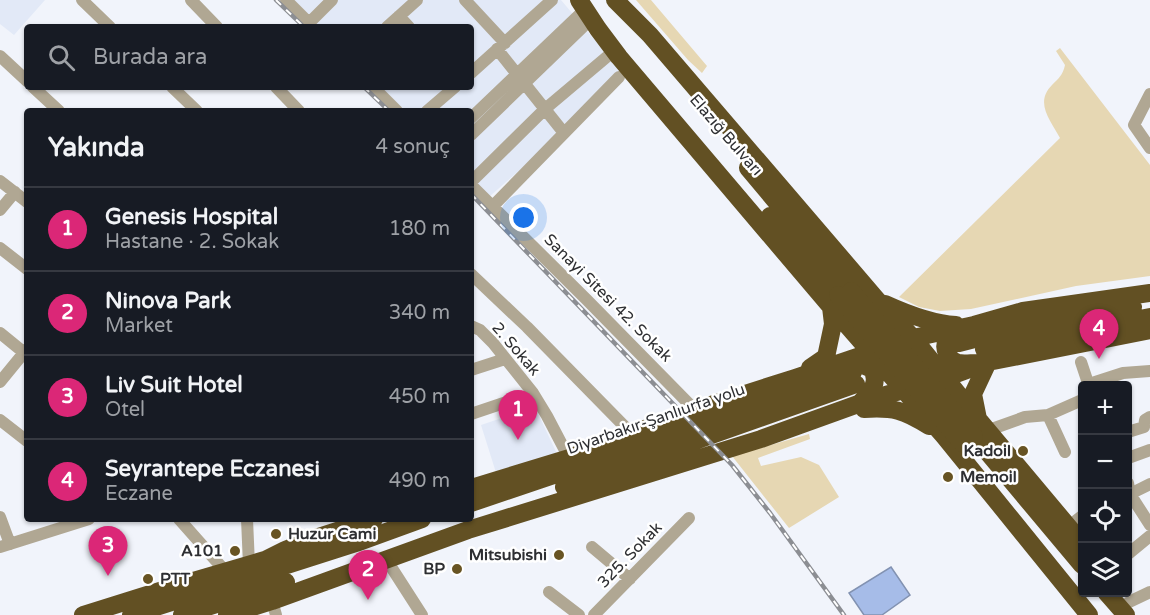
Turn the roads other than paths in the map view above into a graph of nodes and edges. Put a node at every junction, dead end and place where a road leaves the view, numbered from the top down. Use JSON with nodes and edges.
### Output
{"nodes":[{"id":1,"x":82,"y":0,"type":"edge"},
{"id":2,"x":190,"y":0,"type":"edge"},
{"id":3,"x":286,"y":0,"type":"edge"},
{"id":4,"x":332,"y":0,"type":"edge"},
{"id":5,"x":417,"y":0,"type":"edge"},
{"id":6,"x":465,"y":0,"type":"edge"},
{"id":7,"x":551,"y":0,"type":"edge"},
{"id":8,"x":569,"y":0,"type":"edge"},
{"id":9,"x":607,"y":0,"type":"edge"},
{"id":10,"x":615,"y":0,"type":"edge"},
{"id":11,"x":585,"y":13,"type":"edge"},
{"id":12,"x":399,"y":16,"type":"junction"},
{"id":13,"x":107,"y":24,"type":"edge"},
{"id":14,"x":214,"y":24,"type":"edge"},
{"id":15,"x":310,"y":24,"type":"edge"},
{"id":16,"x":312,"y":24,"type":"edge"},
{"id":17,"x":390,"y":24,"type":"edge"},
{"id":18,"x":406,"y":24,"type":"edge"},
{"id":19,"x":501,"y":46,"type":"junction"},
{"id":20,"x":615,"y":50,"type":"junction"},
{"id":21,"x":0,"y":56,"type":"edge"},
{"id":22,"x":474,"y":70,"type":"edge"},
{"id":23,"x":619,"y":77,"type":"dead end"},
{"id":24,"x":24,"y":78,"type":"edge"},
{"id":25,"x":521,"y":79,"type":"junction"},
{"id":26,"x":36,"y":90,"type":"edge"},
{"id":27,"x":175,"y":90,"type":"edge"},
{"id":28,"x":279,"y":90,"type":"edge"},
{"id":29,"x":376,"y":90,"type":"edge"},
{"id":30,"x":452,"y":90,"type":"edge"},
{"id":31,"x":1150,"y":94,"type":"edge"},
{"id":32,"x":56,"y":108,"type":"edge"},
{"id":33,"x":194,"y":108,"type":"edge"},
{"id":34,"x":295,"y":108,"type":"edge"},
{"id":35,"x":394,"y":108,"type":"edge"},
{"id":36,"x":430,"y":108,"type":"edge"},
{"id":37,"x":545,"y":109,"type":"junction"},
{"id":38,"x":474,"y":116,"type":"edge"},
{"id":39,"x":474,"y":132,"type":"edge"},
{"id":40,"x":564,"y":134,"type":"junction"},
{"id":41,"x":1150,"y":148,"type":"edge"},
{"id":42,"x":474,"y":180,"type":"edge"},
{"id":43,"x":0,"y":181,"type":"edge"},
{"id":44,"x":474,"y":186,"type":"edge"},
{"id":45,"x":15,"y":192,"type":"junction"},
{"id":46,"x":24,"y":200,"type":"edge"},
{"id":47,"x":493,"y":206,"type":"junction"},
{"id":48,"x":0,"y":210,"type":"edge"},
{"id":49,"x":0,"y":248,"type":"edge"},
{"id":50,"x":24,"y":267,"type":"edge"},
{"id":51,"x":474,"y":277,"type":"edge"},
{"id":52,"x":1150,"y":293,"type":"edge"},
{"id":53,"x":840,"y":298,"type":"junction"},
{"id":54,"x":878,"y":301,"type":"junction"},
{"id":55,"x":1150,"y":304,"type":"edge"},
{"id":56,"x":1150,"y":317,"type":"edge"},
{"id":57,"x":974,"y":325,"type":"junction"},
{"id":58,"x":474,"y":328,"type":"edge"},
{"id":59,"x":1150,"y":330,"type":"edge"},
{"id":60,"x":0,"y":333,"type":"edge"},
{"id":61,"x":913,"y":338,"type":"junction"},
{"id":62,"x":24,"y":351,"type":"edge"},
{"id":63,"x":869,"y":352,"type":"junction"},
{"id":64,"x":24,"y":354,"type":"edge"},
{"id":65,"x":505,"y":359,"type":"junction"},
{"id":66,"x":988,"y":362,"type":"junction"},
{"id":67,"x":1081,"y":362,"type":"dead end"},
{"id":68,"x":474,"y":369,"type":"edge"},
{"id":69,"x":1150,"y":371,"type":"edge"},
{"id":70,"x":852,"y":372,"type":"junction"},
{"id":71,"x":795,"y":378,"type":"junction"},
{"id":72,"x":945,"y":378,"type":"junction"},
{"id":73,"x":1088,"y":381,"type":"edge"},
{"id":74,"x":1100,"y":381,"type":"edge"},
{"id":75,"x":0,"y":382,"type":"edge"},
{"id":76,"x":903,"y":390,"type":"junction"},
{"id":77,"x":533,"y":393,"type":"junction"},
{"id":78,"x":1078,"y":402,"type":"edge"},
{"id":79,"x":851,"y":407,"type":"junction"},
{"id":80,"x":695,"y":410,"type":"junction"},
{"id":81,"x":474,"y":413,"type":"edge"},
{"id":82,"x":1048,"y":415,"type":"junction"},
{"id":83,"x":1150,"y":417,"type":"edge"},
{"id":84,"x":0,"y":420,"type":"edge"},
{"id":85,"x":1132,"y":431,"type":"edge"},
{"id":86,"x":976,"y":432,"type":"junction"},
{"id":87,"x":632,"y":434,"type":"junction"},
{"id":88,"x":944,"y":436,"type":"junction"},
{"id":89,"x":24,"y":439,"type":"edge"},
{"id":90,"x":1150,"y":450,"type":"edge"},
{"id":91,"x":1065,"y":452,"type":"dead end"},
{"id":92,"x":1132,"y":457,"type":"edge"},
{"id":93,"x":569,"y":458,"type":"junction"},
{"id":94,"x":580,"y":482,"type":"junction"},
{"id":95,"x":1150,"y":484,"type":"edge"},
{"id":96,"x":1132,"y":485,"type":"edge"},
{"id":97,"x":474,"y":487,"type":"edge"},
{"id":98,"x":1130,"y":489,"type":"edge"},
{"id":99,"x":474,"y":502,"type":"edge"},
{"id":100,"x":527,"y":511,"type":"junction"},
{"id":101,"x":0,"y":517,"type":"edge"},
{"id":102,"x":689,"y":518,"type":"dead end"},
{"id":103,"x":474,"y":521,"type":"edge"},
{"id":104,"x":474,"y":521,"type":"edge"},
{"id":105,"x":1076,"y":521,"type":"edge"},
{"id":106,"x":78,"y":522,"type":"edge"},
{"id":107,"x":182,"y":522,"type":"edge"},
{"id":108,"x":247,"y":522,"type":"edge"},
{"id":109,"x":365,"y":522,"type":"edge"},
{"id":110,"x":414,"y":522,"type":"edge"},
{"id":111,"x":470,"y":522,"type":"edge"},
{"id":112,"x":1150,"y":525,"type":"edge"},
{"id":113,"x":1150,"y":536,"type":"edge"},
{"id":114,"x":5,"y":545,"type":"edge"},
{"id":115,"x":592,"y":547,"type":"dead end"},
{"id":116,"x":1132,"y":551,"type":"edge"},
{"id":117,"x":383,"y":554,"type":"junction"},
{"id":118,"x":1078,"y":559,"type":"edge"},
{"id":119,"x":249,"y":565,"type":"junction"},
{"id":120,"x":226,"y":572,"type":"junction"},
{"id":121,"x":630,"y":579,"type":"junction"},
{"id":122,"x":1078,"y":582,"type":"edge"},
{"id":123,"x":549,"y":592,"type":"dead end"},
{"id":124,"x":1150,"y":592,"type":"edge"},
{"id":125,"x":1090,"y":597,"type":"edge"},
{"id":126,"x":1114,"y":597,"type":"edge"},
{"id":127,"x":1129,"y":606,"type":"edge"},
{"id":128,"x":274,"y":608,"type":"edge"},
{"id":129,"x":127,"y":609,"type":"edge"},
{"id":130,"x":83,"y":615,"type":"edge"},
{"id":131,"x":109,"y":615,"type":"edge"},
{"id":132,"x":182,"y":615,"type":"edge"},
{"id":133,"x":227,"y":615,"type":"edge"},
{"id":134,"x":422,"y":615,"type":"edge"},
{"id":135,"x":579,"y":615,"type":"edge"},
{"id":136,"x":594,"y":615,"type":"edge"},
{"id":137,"x":1089,"y":615,"type":"edge"},
{"id":138,"x":1104,"y":615,"type":"edge"}],
"edges":[{"from":1,"to":13,"type":"street"},
{"from":2,"to":14,"type":"street"},
{"from":3,"to":15,"type":"street"},
{"from":4,"to":16,"type":"street"},
{"from":5,"to":12,"type":"street"},
{"from":6,"to":19,"type":"street"},
{"from":7,"to":19,"type":"street"},
{"from":8,"to":11,"type":"street"},
{"from":9,"to":53,"type":"highway","name":"Elazığ Bulvarı"},
{"from":10,"to":54,"type":"highway"},
{"from":11,"to":20,"type":"highway"},
{"from":11,"to":25,"type":"street"},
{"from":11,"to":53,"type":"highway","name":"Elazığ Bulvarı"},
{"from":12,"to":17,"type":"street"},
{"from":12,"to":18,"type":"street"},
{"from":19,"to":22,"type":"street"},
{"from":19,"to":25,"type":"street"},
{"from":20,"to":37,"type":"street"},
{"from":20,"to":53,"type":"highway"},
{"from":21,"to":24,"type":"street"},
{"from":23,"to":40,"type":"street"},
{"from":25,"to":37,"type":"street"},
{"from":25,"to":38,"type":"street"},
{"from":25,"to":39,"type":"street"},
{"from":26,"to":32,"type":"street"},
{"from":27,"to":33,"type":"street"},
{"from":28,"to":34,"type":"street"},
{"from":29,"to":35,"type":"street"},
{"from":30,"to":36,"type":"street"},
{"from":31,"to":41,"type":"street"},
{"from":37,"to":40,"type":"street"},
{"from":37,"to":42,"type":"street"},
{"from":40,"to":47,"type":"street"},
{"from":43,"to":45,"type":"street"},
{"from":44,"to":47,"type":"street","name":"Sanayi Sitesi 42. Sokak"},
{"from":45,"to":46,"type":"street"},
{"from":45,"to":48,"type":"street"},
{"from":47,"to":80,"type":"street","name":"Sanayi Sitesi 42. Sokak"},
{"from":49,"to":50,"type":"street"},
{"from":51,"to":87,"type":"street"},
{"from":52,"to":57,"type":"highway"},
{"from":53,"to":63,"type":"highway"},
{"from":53,"to":71,"type":"highway"},
{"from":53,"to":86,"type":"highway","bridge":true},
{"from":54,"to":57,"type":"highway"},
{"from":54,"to":61,"type":"highway"},
{"from":55,"to":56,"type":"highway"},
{"from":57,"to":61,"type":"highway"},
{"from":57,"to":66,"type":"highway"},
{"from":58,"to":65,"type":"street","name":"2. Sokak"},
{"from":59,"to":66,"type":"highway"},
{"from":60,"to":62,"type":"street"},
{"from":61,"to":63,"type":"highway"},
{"from":61,"to":72,"type":"highway"},
{"from":63,"to":70,"type":"highway"},
{"from":63,"to":76,"type":"highway"},
{"from":64,"to":75,"type":"street"},
{"from":65,"to":68,"type":"street"},
{"from":65,"to":77,"type":"street","name":"2. Sokak"},
{"from":66,"to":72,"type":"highway"},
{"from":66,"to":86,"type":"highway"},
{"from":67,"to":73,"type":"street"},
{"from":69,"to":74,"type":"street"},
{"from":70,"to":71,"type":"highway"},
{"from":70,"to":79,"type":"highway"},
{"from":70,"to":94,"type":"highway"},
{"from":70,"to":99,"type":"highway","name":"Diyarbakır-Şanlıurfa yolu"},
{"from":71,"to":80,"type":"highway"},
{"from":72,"to":76,"type":"highway"},
{"from":72,"to":86,"type":"highway"},
{"from":76,"to":79,"type":"highway"},
{"from":76,"to":88,"type":"highway"},
{"from":77,"to":81,"type":"street"},
{"from":77,"to":93,"type":"street","name":"2. Sokak"},
{"from":78,"to":82,"type":"street"},
{"from":79,"to":88,"type":"highway"},
{"from":79,"to":100,"type":"highway"},
{"from":80,"to":87,"type":"highway"},
{"from":82,"to":86,"type":"street"},
{"from":82,"to":91,"type":"street"},
{"from":83,"to":85,"type":"street"},
{"from":84,"to":89,"type":"street"},
{"from":86,"to":105,"type":"highway"},
{"from":86,"to":118,"type":"highway"},
{"from":86,"to":122,"type":"highway"},
{"from":87,"to":93,"type":"highway"},
{"from":88,"to":137,"type":"highway"},
{"from":90,"to":92,"type":"street"},
{"from":93,"to":97,"type":"highway"},
{"from":94,"to":100,"type":"highway"},
{"from":94,"to":104,"type":"highway"},
{"from":95,"to":96,"type":"street"},
{"from":98,"to":112,"type":"street"},
{"from":100,"to":103,"type":"highway"},
{"from":101,"to":114,"type":"street"},
{"from":102,"to":121,"type":"street","name":"325. Sokak"},
{"from":106,"to":114,"type":"street"},
{"from":107,"to":120,"type":"street"},
{"from":108,"to":119,"type":"street"},
{"from":109,"to":119,"type":"highway"},
{"from":110,"to":129,"type":"highway"},
{"from":111,"to":117,"type":"highway"},
{"from":113,"to":116,"type":"street"},
{"from":115,"to":121,"type":"street"},
{"from":117,"to":128,"type":"highway"},
{"from":117,"to":132,"type":"highway"},
{"from":117,"to":134,"type":"street"},
{"from":119,"to":120,"type":"highway"},
{"from":120,"to":129,"type":"highway"},
{"from":121,"to":136,"type":"street","name":"325. Sokak"},
{"from":123,"to":135,"type":"street"},
{"from":124,"to":127,"type":"street"},
{"from":125,"to":138,"type":"highway"},
{"from":126,"to":127,"type":"highway"},
{"from":128,"to":133,"type":"highway"},
{"from":129,"to":130,"type":"highway"},
{"from":129,"to":131,"type":"street"}]}
